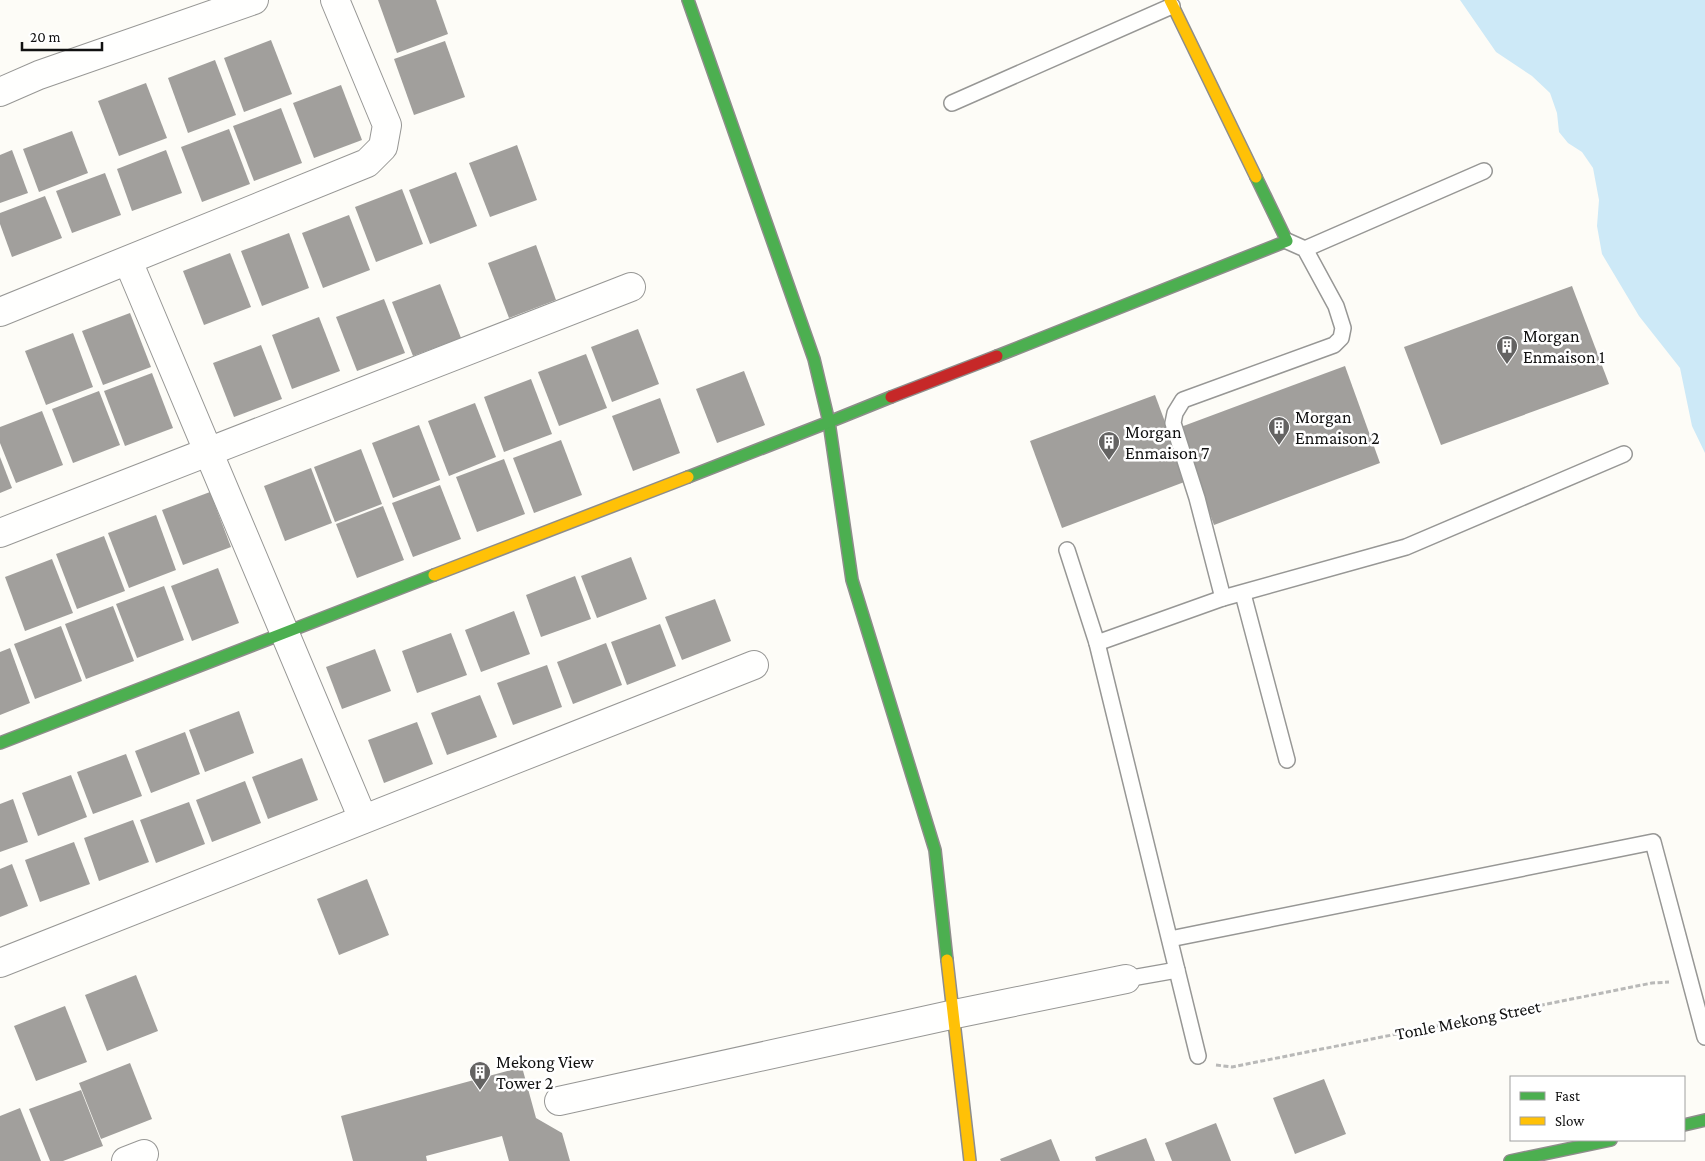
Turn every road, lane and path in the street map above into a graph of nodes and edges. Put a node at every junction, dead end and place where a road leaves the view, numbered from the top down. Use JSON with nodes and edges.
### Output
{"nodes":[{"id":1,"x":254,"y":0,"type":"edge"},
{"id":2,"x":335,"y":0,"type":"edge"},
{"id":3,"x":688,"y":0,"type":"edge"},
{"id":4,"x":1171,"y":3,"type":"edge"},
{"id":5,"x":0,"y":92,"type":"edge"},
{"id":6,"x":952,"y":103,"type":"dead end"},
{"id":7,"x":1484,"y":171,"type":"dead end"},
{"id":8,"x":1287,"y":241,"type":"junction"},
{"id":9,"x":1305,"y":249,"type":"junction"},
{"id":10,"x":128,"y":261,"type":"junction"},
{"id":11,"x":631,"y":287,"type":"dead end"},
{"id":12,"x":0,"y":312,"type":"edge"},
{"id":13,"x":829,"y":422,"type":"junction"},
{"id":14,"x":208,"y":452,"type":"junction"},
{"id":15,"x":1624,"y":454,"type":"dead end"},
{"id":16,"x":0,"y":533,"type":"edge"},
{"id":17,"x":1067,"y":550,"type":"dead end"},
{"id":18,"x":1242,"y":594,"type":"junction"},
{"id":19,"x":1223,"y":598,"type":"junction"},
{"id":20,"x":285,"y":633,"type":"junction"},
{"id":21,"x":1097,"y":643,"type":"junction"},
{"id":22,"x":754,"y":665,"type":"dead end"},
{"id":23,"x":0,"y":743,"type":"edge"},
{"id":24,"x":1287,"y":760,"type":"dead end"},
{"id":25,"x":363,"y":819,"type":"junction"},
{"id":26,"x":1170,"y":939,"type":"junction"},
{"id":27,"x":0,"y":963,"type":"edge"},
{"id":28,"x":1177,"y":970,"type":"junction"},
{"id":29,"x":1126,"y":979,"type":"joint"},
{"id":30,"x":1691,"y":990,"type":"junction"},
{"id":31,"x":955,"y":1014,"type":"junction"},
{"id":32,"x":1705,"y":1037,"type":"edge"},
{"id":33,"x":1198,"y":1056,"type":"joint"},
{"id":34,"x":559,"y":1101,"type":"dead end"},
{"id":35,"x":1705,"y":1120,"type":"edge"},
{"id":36,"x":1685,"y":1124,"type":"edge"},
{"id":37,"x":1606,"y":1141,"type":"edge"},
{"id":38,"x":970,"y":1161,"type":"edge"},
{"id":39,"x":1510,"y":1161,"type":"edge"}],
"edges":[{"from":1,"to":5,"type":"street"},
{"from":2,"to":10,"type":"street"},
{"from":3,"to":13,"type":"street"},
{"from":4,"to":6,"type":"lane"},
{"from":4,"to":8,"type":"street"},
{"from":7,"to":9,"type":"lane"},
{"from":8,"to":9,"type":"lane"},
{"from":8,"to":13,"type":"street"},
{"from":9,"to":19,"type":"lane"},
{"from":10,"to":12,"type":"street"},
{"from":10,"to":14,"type":"street"},
{"from":11,"to":14,"type":"street"},
{"from":13,"to":20,"type":"street"},
{"from":13,"to":31,"type":"street"},
{"from":14,"to":16,"type":"street"},
{"from":14,"to":20,"type":"street"},
{"from":15,"to":18,"type":"lane"},
{"from":17,"to":21,"type":"lane"},
{"from":18,"to":19,"type":"lane"},
{"from":18,"to":24,"type":"lane"},
{"from":19,"to":21,"type":"lane"},
{"from":20,"to":23,"type":"street"},
{"from":20,"to":25,"type":"street"},
{"from":21,"to":26,"type":"lane"},
{"from":22,"to":25,"type":"street"},
{"from":25,"to":27,"type":"street"},
{"from":26,"to":28,"type":"lane"},
{"from":26,"to":30,"type":"lane"},
{"from":28,"to":29,"type":"lane"},
{"from":28,"to":33,"type":"lane"},
{"from":29,"to":31,"type":"street"},
{"from":30,"to":32,"type":"lane"},
{"from":30,"to":33,"type":"path","name":"Tonle Mekong Street"},
{"from":31,"to":34,"type":"street"},
{"from":31,"to":38,"type":"street"},
{"from":35,"to":36,"type":"street"},
{"from":37,"to":39,"type":"street"}]}
